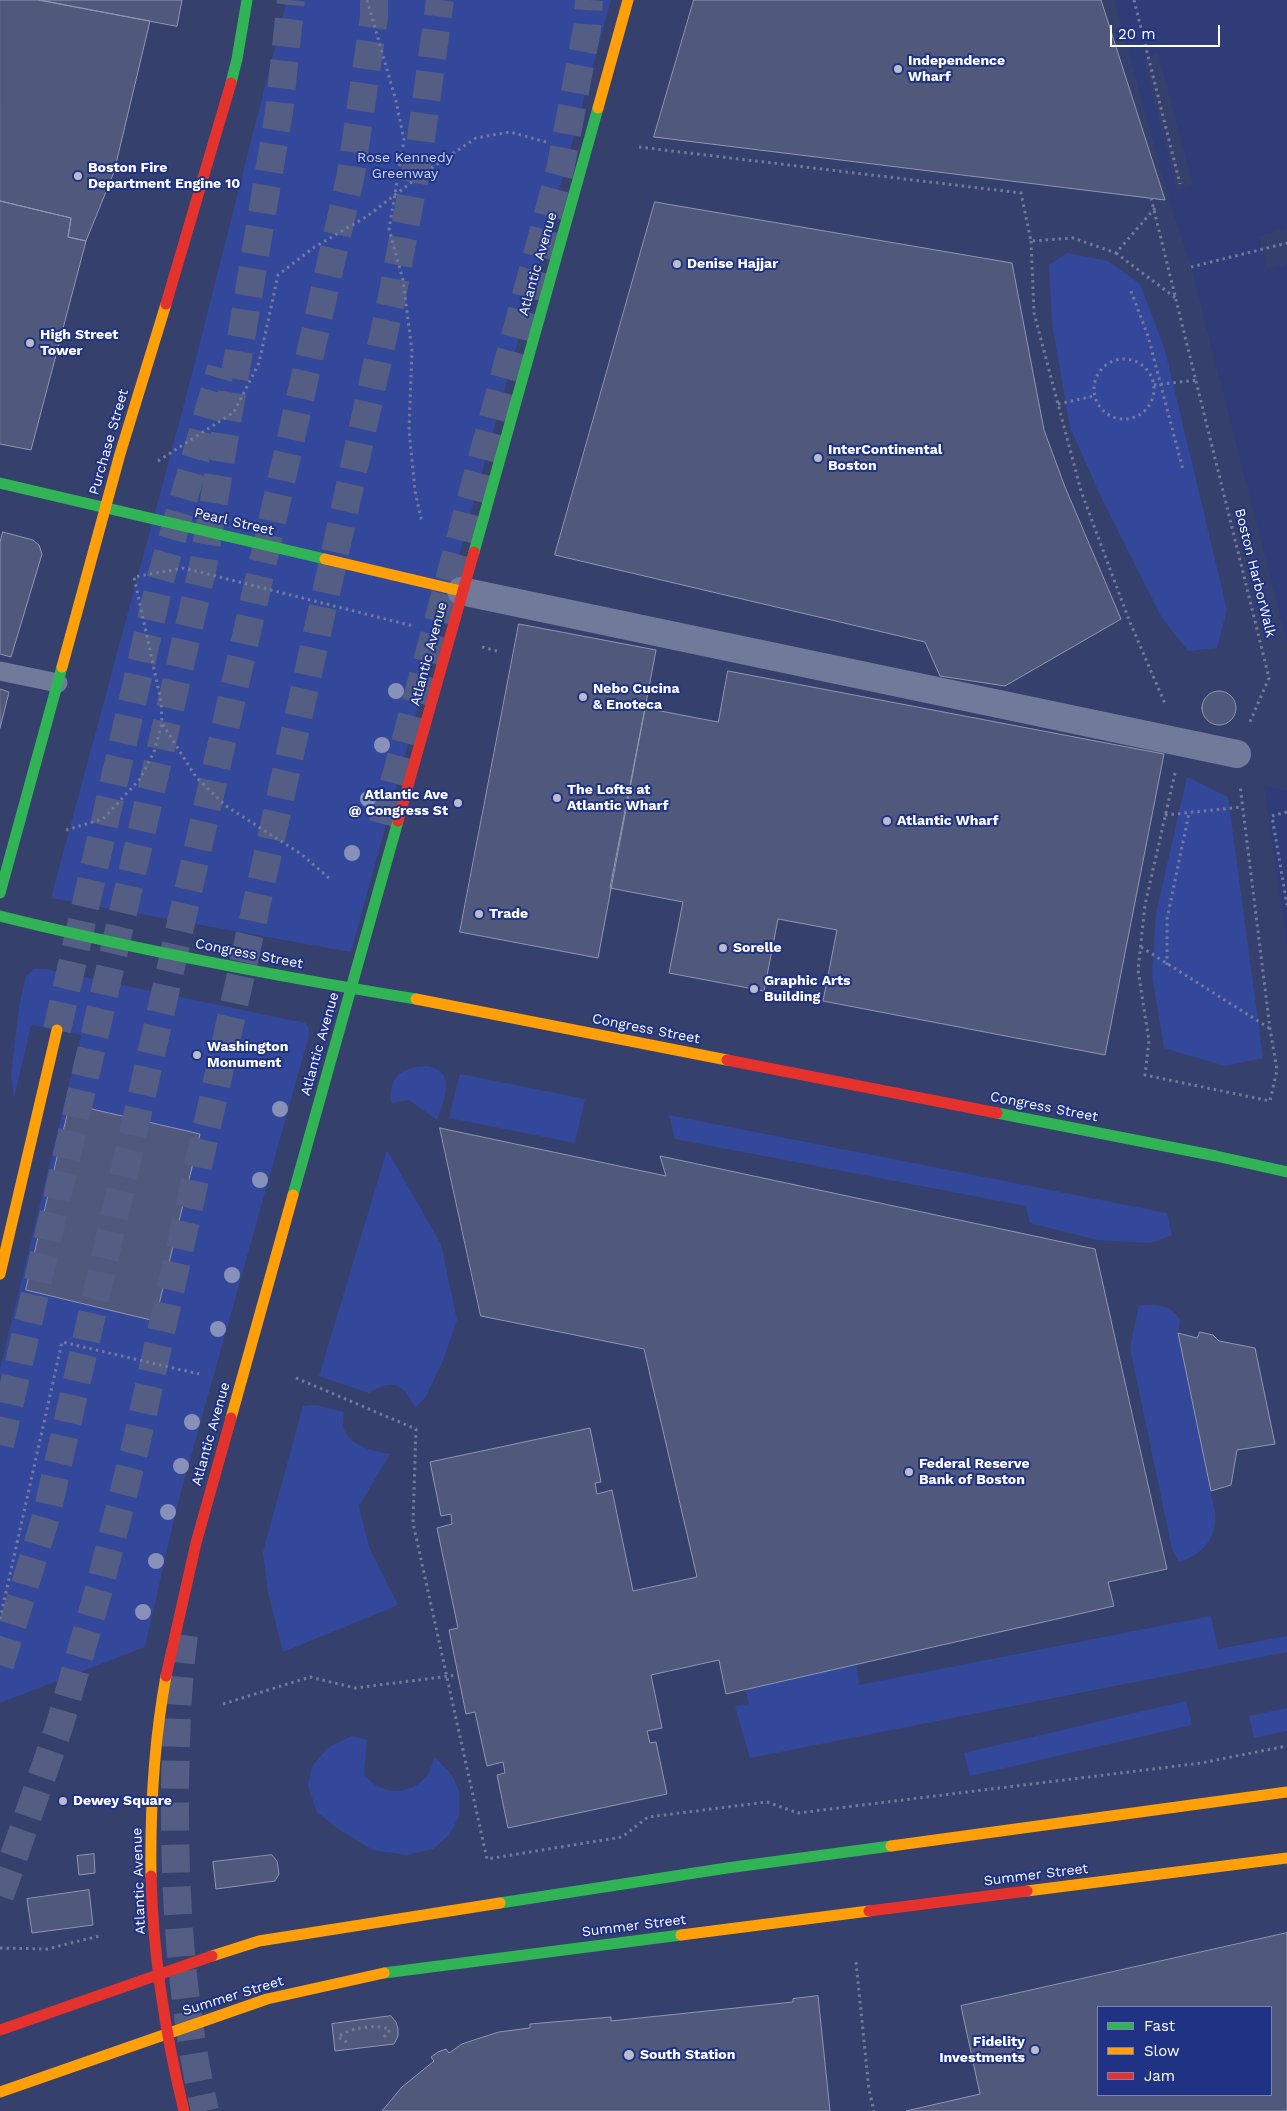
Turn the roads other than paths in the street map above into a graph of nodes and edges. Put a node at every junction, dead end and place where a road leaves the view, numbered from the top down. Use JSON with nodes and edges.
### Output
{"nodes":[{"id":1,"x":247,"y":0,"type":"edge"},
{"id":2,"x":628,"y":0,"type":"edge"},
{"id":3,"x":0,"y":483,"type":"edge"},
{"id":4,"x":105,"y":508,"type":"junction"},
{"id":5,"x":461,"y":591,"type":"junction"},
{"id":6,"x":0,"y":671,"type":"edge"},
{"id":7,"x":58,"y":683,"type":"junction"},
{"id":8,"x":1237,"y":754,"type":"road end"},
{"id":9,"x":0,"y":893,"type":"edge"},
{"id":10,"x":0,"y":916,"type":"edge"},
{"id":11,"x":352,"y":987,"type":"junction"},
{"id":12,"x":57,"y":1030,"type":"tunnel mouth"},
{"id":13,"x":1287,"y":1172,"type":"edge"},
{"id":14,"x":0,"y":1274,"type":"edge"},
{"id":15,"x":1287,"y":1792,"type":"edge"},
{"id":16,"x":1287,"y":1858,"type":"edge"},
{"id":17,"x":158,"y":1975,"type":"junction"},
{"id":18,"x":0,"y":2030,"type":"edge"},
{"id":19,"x":167,"y":2033,"type":"junction"},
{"id":20,"x":0,"y":2092,"type":"edge"},
{"id":21,"x":184,"y":2111,"type":"edge"}],
"edges":[{"from":1,"to":4,"type":"main road","name":"Purchase Street"},
{"from":2,"to":5,"type":"main road","name":"Atlantic Avenue"},
{"from":3,"to":4,"type":"main road","name":"Pearl Street"},
{"from":4,"to":5,"type":"main road","name":"Pearl Street"},
{"from":4,"to":7,"type":"main road","name":"Purchase Street"},
{"from":5,"to":8,"type":"street"},
{"from":5,"to":11,"type":"main road","name":"Atlantic Avenue"},
{"from":6,"to":7,"type":"lane"},
{"from":7,"to":9,"type":"main road","name":"Purchase Street"},
{"from":10,"to":11,"type":"main road","name":"Congress Street"},
{"from":11,"to":13,"type":"main road","name":"Congress Street"},
{"from":11,"to":17,"type":"main road","name":"Atlantic Avenue"},
{"from":12,"to":14,"type":"main road"},
{"from":15,"to":17,"type":"main road"},
{"from":16,"to":19,"type":"main road","name":"Summer Street"},
{"from":17,"to":18,"type":"main road"},
{"from":17,"to":19,"type":"main road","name":"Atlantic Avenue"},
{"from":19,"to":20,"type":"main road","name":"Summer Street"},
{"from":19,"to":21,"type":"main road","name":"Atlantic Avenue"}]}
